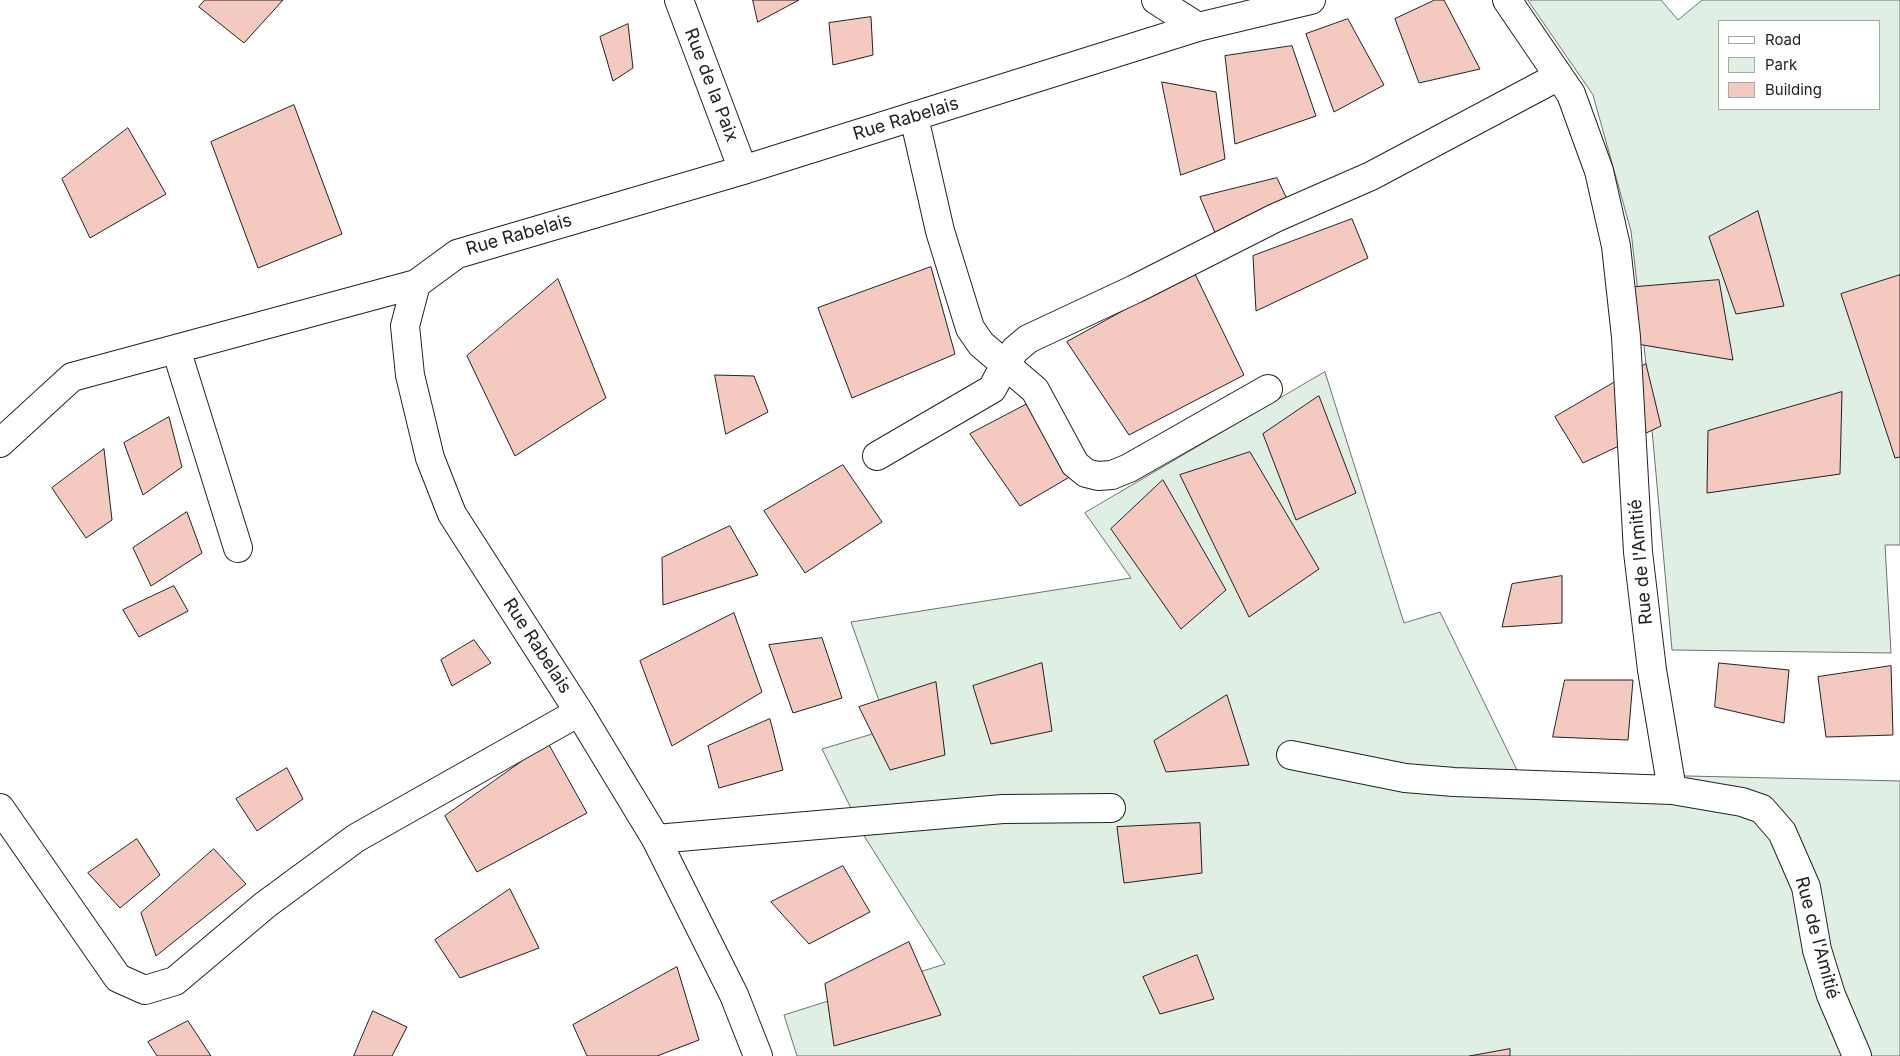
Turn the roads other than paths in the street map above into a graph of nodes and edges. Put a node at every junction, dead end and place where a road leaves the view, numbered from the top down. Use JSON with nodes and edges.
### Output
{"nodes":[{"id":1,"x":679,"y":0,"type":"edge"},
{"id":2,"x":1156,"y":0,"type":"edge"},
{"id":3,"x":1311,"y":0,"type":"edge"},
{"id":4,"x":1507,"y":0,"type":"edge"},
{"id":5,"x":1198,"y":27,"type":"junction"},
{"id":6,"x":1559,"y":76,"type":"junction"},
{"id":7,"x":914,"y":117,"type":"junction"},
{"id":8,"x":743,"y":170,"type":"junction"},
{"id":9,"x":416,"y":284,"type":"junction"},
{"id":10,"x":176,"y":349,"type":"junction"},
{"id":11,"x":1005,"y":365,"type":"junction"},
{"id":12,"x":1268,"y":389,"type":"dead end"},
{"id":13,"x":0,"y":444,"type":"edge"},
{"id":14,"x":878,"y":456,"type":"dead end"},
{"id":15,"x":238,"y":548,"type":"dead end"},
{"id":16,"x":579,"y":712,"type":"junction"},
{"id":17,"x":1291,"y":755,"type":"dead end"},
{"id":18,"x":1672,"y":790,"type":"junction"},
{"id":19,"x":0,"y":808,"type":"edge"},
{"id":20,"x":1111,"y":808,"type":"dead end"},
{"id":21,"x":656,"y":839,"type":"junction"},
{"id":22,"x":758,"y":1056,"type":"edge"},
{"id":23,"x":1857,"y":1056,"type":"edge"}],
"edges":[{"from":1,"to":8,"type":"street","name":"Rue de la Paix"},
{"from":2,"to":5,"type":"street"},
{"from":3,"to":5,"type":"street","name":"Rue Rabelais"},
{"from":4,"to":6,"type":"street","name":"Rue de l'Amitié"},
{"from":5,"to":7,"type":"street","name":"Rue Rabelais"},
{"from":6,"to":11,"type":"street"},
{"from":6,"to":18,"type":"street","name":"Rue de l'Amitié"},
{"from":7,"to":8,"type":"street","name":"Rue Rabelais"},
{"from":7,"to":11,"type":"street"},
{"from":8,"to":9,"type":"street","name":"Rue Rabelais"},
{"from":9,"to":10,"type":"street"},
{"from":9,"to":16,"type":"street","name":"Rue Rabelais"},
{"from":10,"to":13,"type":"street"},
{"from":10,"to":15,"type":"street"},
{"from":11,"to":12,"type":"street"},
{"from":11,"to":14,"type":"street"},
{"from":16,"to":19,"type":"street"},
{"from":16,"to":21,"type":"street","name":"Rue Rabelais"},
{"from":17,"to":18,"type":"street"},
{"from":18,"to":23,"type":"street","name":"Rue de l'Amitié"},
{"from":20,"to":21,"type":"street"},
{"from":21,"to":22,"type":"street","name":"Rue Rabelais"}]}
